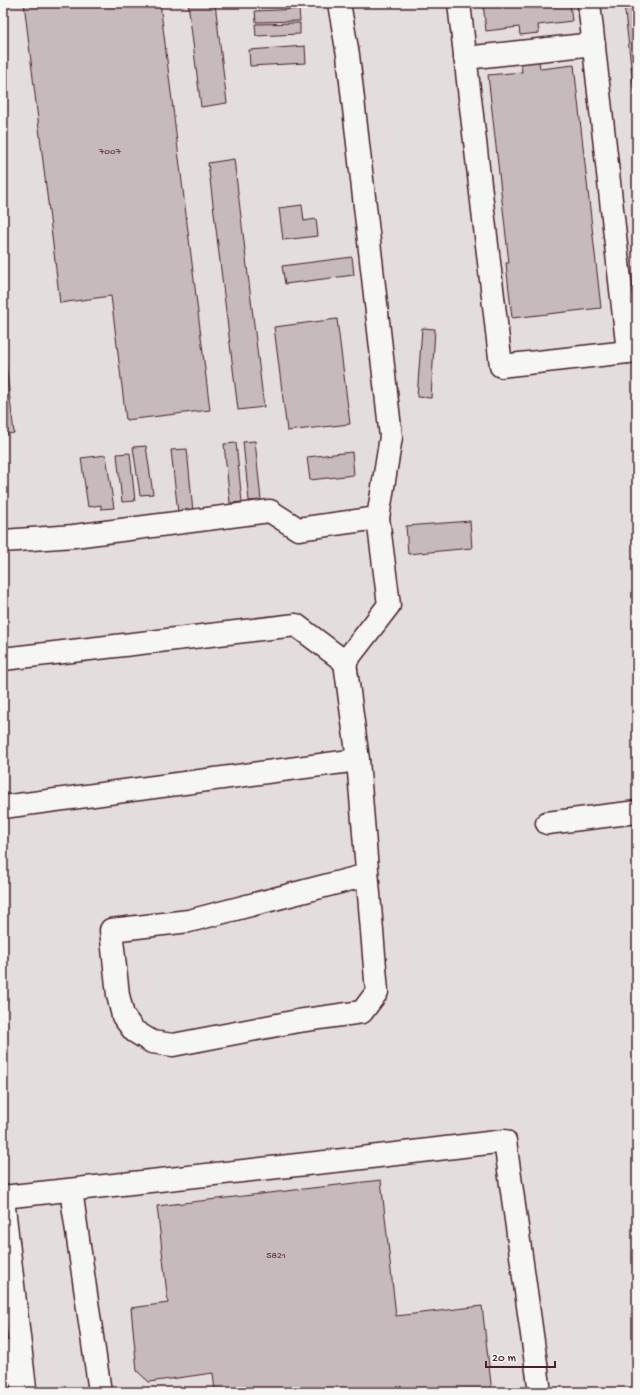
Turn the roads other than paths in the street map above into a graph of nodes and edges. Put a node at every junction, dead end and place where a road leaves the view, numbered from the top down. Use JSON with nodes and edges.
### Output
{"nodes":[{"id":1,"x":339,"y":3,"type":"edge"},
{"id":2,"x":459,"y":3,"type":"edge"},
{"id":3,"x":589,"y":3,"type":"edge"},
{"id":4,"x":594,"y":44,"type":"junction"},
{"id":5,"x":465,"y":58,"type":"junction"},
{"id":6,"x":632,"y":352,"type":"edge"},
{"id":7,"x":378,"y":518,"type":"junction"},
{"id":8,"x":3,"y":541,"type":"edge"},
{"id":9,"x":3,"y":659,"type":"edge"},
{"id":10,"x":345,"y":662,"type":"junction"},
{"id":11,"x":358,"y":760,"type":"junction"},
{"id":12,"x":3,"y":807,"type":"edge"},
{"id":13,"x":637,"y":812,"type":"edge"},
{"id":14,"x":547,"y":823,"type":"dead end"},
{"id":15,"x":367,"y":875,"type":"junction"},
{"id":16,"x":71,"y":1190,"type":"junction"},
{"id":17,"x":3,"y":1198,"type":"edge"},
{"id":18,"x":3,"y":1351,"type":"edge"},
{"id":19,"x":26,"y":1390,"type":"edge"},
{"id":20,"x":100,"y":1392,"type":"edge"},
{"id":21,"x":540,"y":1392,"type":"edge"}],
"edges":[{"from":1,"to":7,"type":"lane"},
{"from":2,"to":5,"type":"lane"},
{"from":3,"to":4,"type":"lane"},
{"from":4,"to":5,"type":"lane"},
{"from":4,"to":6,"type":"lane"},
{"from":5,"to":6,"type":"lane"},
{"from":7,"to":8,"type":"lane"},
{"from":7,"to":10,"type":"lane"},
{"from":9,"to":10,"type":"lane"},
{"from":10,"to":11,"type":"lane"},
{"from":11,"to":12,"type":"lane"},
{"from":11,"to":15,"type":"lane"},
{"from":13,"to":14,"type":"lane"},
{"from":15,"to":15,"type":"lane"},
{"from":16,"to":17,"type":"lane"},
{"from":16,"to":20,"type":"lane"},
{"from":16,"to":21,"type":"lane"},
{"from":17,"to":19,"type":"lane"},
{"from":18,"to":19,"type":"lane"}]}
